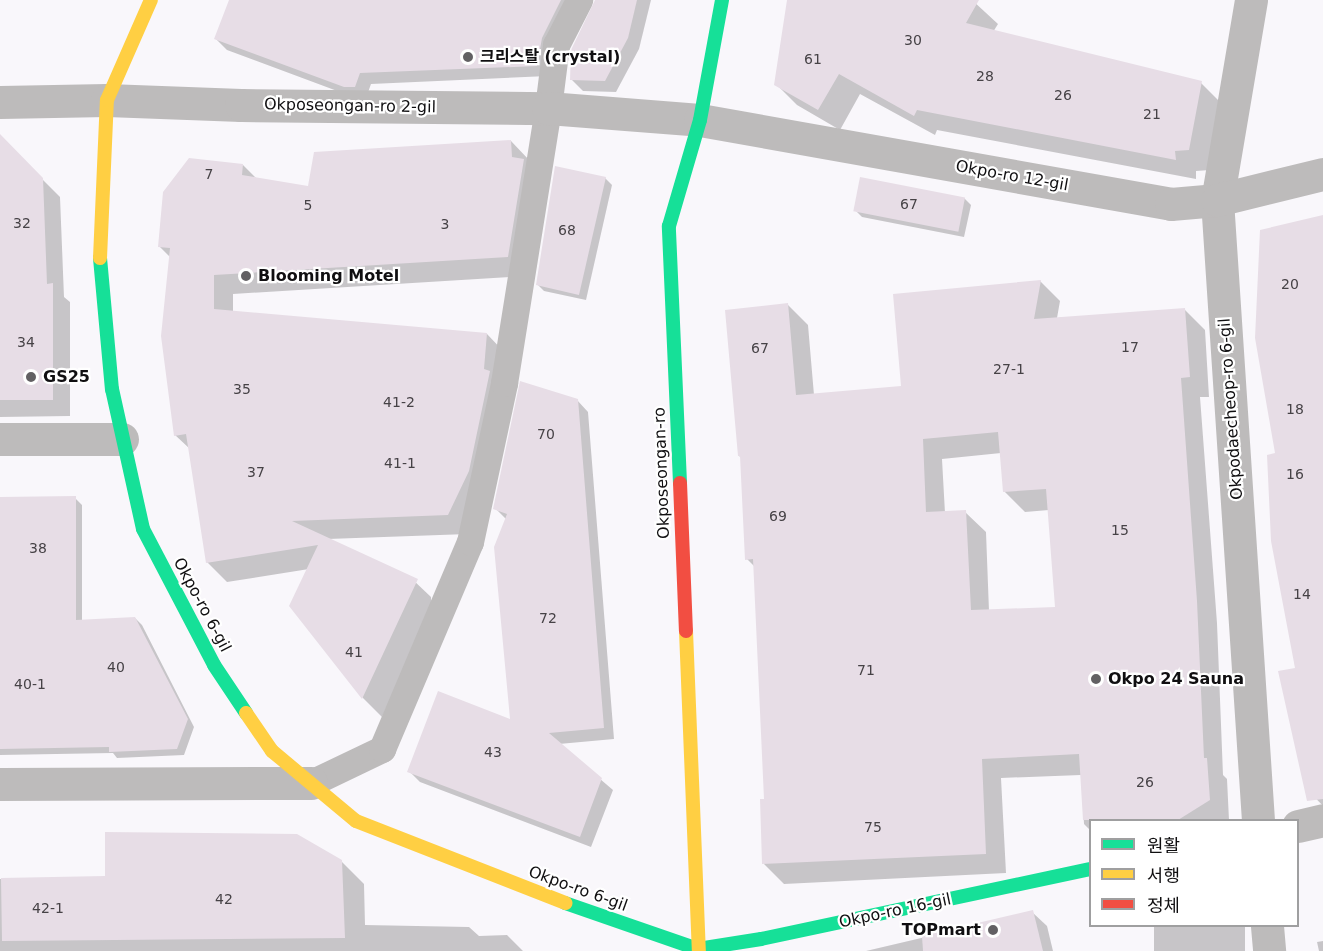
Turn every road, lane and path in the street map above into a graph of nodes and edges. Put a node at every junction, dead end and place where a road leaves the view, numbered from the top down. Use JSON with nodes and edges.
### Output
{"nodes":[{"id":1,"x":150,"y":0,"type":"edge"},
{"id":2,"x":579,"y":0,"type":"edge"},
{"id":3,"x":722,"y":0,"type":"edge"},
{"id":4,"x":1251,"y":0,"type":"edge"},
{"id":5,"x":107,"y":100,"type":"junction"},
{"id":6,"x":0,"y":102,"type":"edge"},
{"id":7,"x":548,"y":108,"type":"junction"},
{"id":8,"x":700,"y":120,"type":"junction"},
{"id":9,"x":1323,"y":174,"type":"edge"},
{"id":10,"x":1217,"y":200,"type":"junction"},
{"id":11,"x":0,"y":439,"type":"edge"},
{"id":12,"x":122,"y":439,"type":"junction"},
{"id":13,"x":311,"y":783,"type":"junction"},
{"id":14,"x":0,"y":784,"type":"edge"},
{"id":15,"x":1258,"y":819,"type":"edge"},
{"id":16,"x":1323,"y":820,"type":"edge"},
{"id":17,"x":1299,"y":826,"type":"edge"},
{"id":18,"x":1089,"y":869,"type":"edge"},
{"id":19,"x":1267,"y":927,"type":"edge"},
{"id":20,"x":698,"y":950,"type":"edge"},
{"id":21,"x":1269,"y":951,"type":"edge"}],
"edges":[{"from":1,"to":5,"type":"street","name":"Okpo-ro 6-gil"},
{"from":2,"to":7,"type":"lane"},
{"from":3,"to":8,"type":"street","name":"Okposeongan-ro"},
{"from":4,"to":10,"type":"street","name":"Okpodaecheop-ro 6-gil"},
{"from":5,"to":6,"type":"street","name":"Okposeongan-ro 2-gil"},
{"from":5,"to":7,"type":"street","name":"Okposeongan-ro 2-gil"},
{"from":5,"to":12,"type":"street","name":"Okpo-ro 6-gil"},
{"from":7,"to":8,"type":"street","name":"Okposeongan-ro 2-gil"},
{"from":7,"to":13,"type":"lane"},
{"from":8,"to":10,"type":"street","name":"Okpo-ro 12-gil"},
{"from":8,"to":20,"type":"street","name":"Okposeongan-ro"},
{"from":9,"to":10,"type":"street","name":"Okpo-ro 12-gil"},
{"from":10,"to":15,"type":"street","name":"Okpodaecheop-ro 6-gil"},
{"from":11,"to":12,"type":"street"},
{"from":12,"to":13,"type":"street","name":"Okpo-ro 6-gil"},
{"from":13,"to":14,"type":"street"},
{"from":13,"to":20,"type":"street","name":"Okpo-ro 6-gil"},
{"from":16,"to":17,"type":"street"},
{"from":18,"to":20,"type":"street","name":"Okpo-ro 16-gil"},
{"from":19,"to":21,"type":"street"}]}
